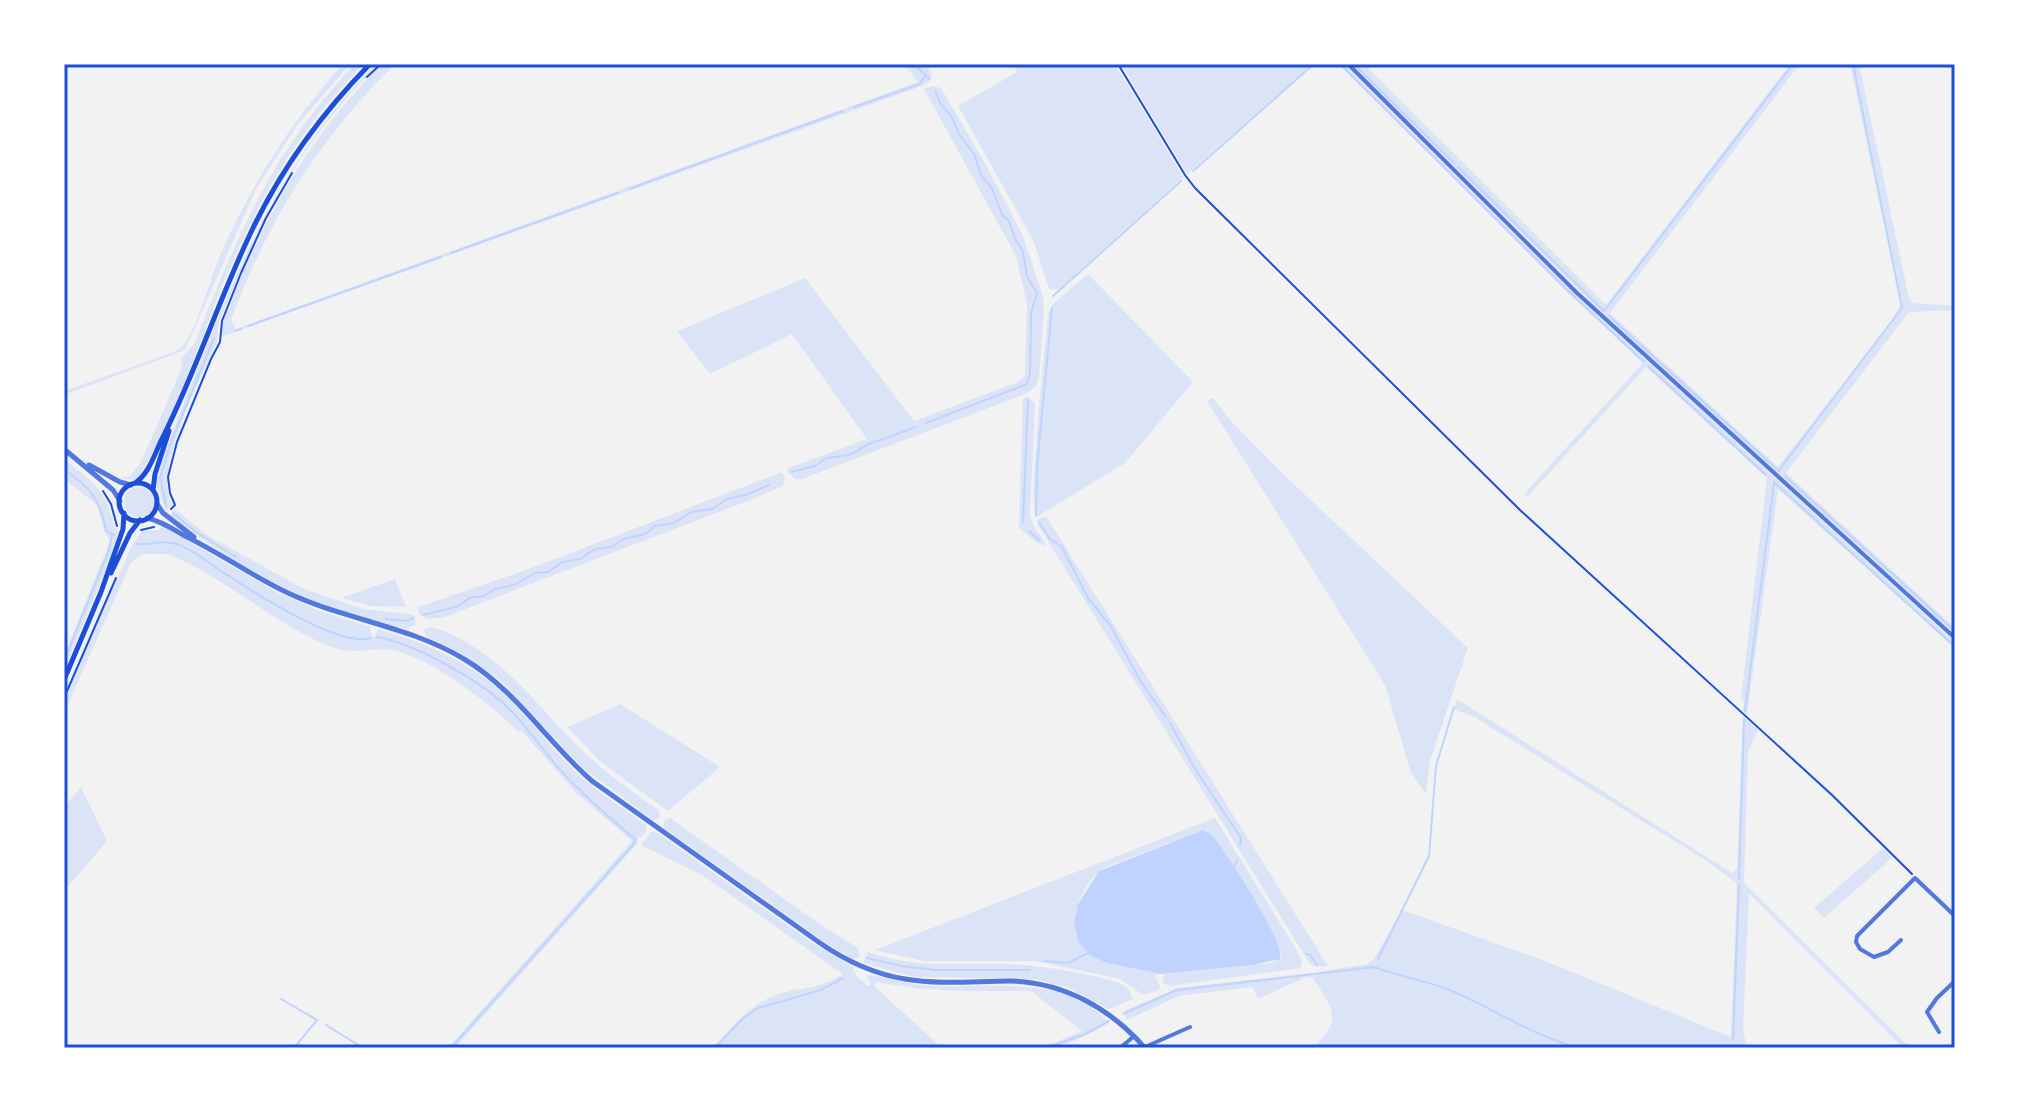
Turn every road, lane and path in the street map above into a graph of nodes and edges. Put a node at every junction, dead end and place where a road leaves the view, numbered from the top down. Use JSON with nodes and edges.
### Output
{"nodes":[{"id":1,"x":370,"y":64,"type":"edge"},
{"id":2,"x":381,"y":64,"type":"edge"},
{"id":3,"x":1118,"y":64,"type":"edge"},
{"id":4,"x":1348,"y":64,"type":"edge"},
{"id":5,"x":364,"y":80,"type":"dead end"},
{"id":6,"x":293,"y":171,"type":"dead end"},
{"id":7,"x":173,"y":419,"type":"junction"},
{"id":8,"x":64,"y":449,"type":"edge"},
{"id":9,"x":79,"y":460,"type":"junction"},
{"id":10,"x":133,"y":484,"type":"junction"},
{"id":11,"x":102,"y":489,"type":"dead end"},
{"id":12,"x":153,"y":490,"type":"junction"},
{"id":13,"x":120,"y":501,"type":"junction"},
{"id":14,"x":157,"y":504,"type":"junction"},
{"id":15,"x":175,"y":505,"type":"dead end"},
{"id":16,"x":124,"y":513,"type":"junction"},
{"id":17,"x":143,"y":519,"type":"junction"},
{"id":18,"x":123,"y":529,"type":"junction"},
{"id":19,"x":197,"y":541,"type":"junction"},
{"id":20,"x":116,"y":577,"type":"dead end"},
{"id":21,"x":101,"y":592,"type":"junction"},
{"id":22,"x":1955,"y":638,"type":"edge"},
{"id":23,"x":64,"y":680,"type":"edge"},
{"id":24,"x":64,"y":698,"type":"edge"},
{"id":25,"x":1915,"y":878,"type":"junction"},
{"id":26,"x":1955,"y":916,"type":"edge"},
{"id":27,"x":1901,"y":940,"type":"dead end"},
{"id":28,"x":1955,"y":981,"type":"edge"},
{"id":29,"x":1190,"y":1027,"type":"dead end"},
{"id":30,"x":1939,"y":1032,"type":"dead end"},
{"id":31,"x":1133,"y":1037,"type":"junction"},
{"id":32,"x":1120,"y":1048,"type":"edge"},
{"id":33,"x":1145,"y":1048,"type":"edge"}],
"edges":[{"from":1,"to":7,"type":"main road"},
{"from":2,"to":5,"type":"path"},
{"from":3,"to":25,"type":"path"},
{"from":4,"to":22,"type":"street"},
{"from":6,"to":15,"type":"path"},
{"from":7,"to":10,"type":"main road"},
{"from":7,"to":12,"type":"main road"},
{"from":8,"to":9,"type":"street"},
{"from":9,"to":10,"type":"street"},
{"from":9,"to":13,"type":"street"},
{"from":10,"to":12,"type":"main road"},
{"from":10,"to":13,"type":"main road"},
{"from":11,"to":18,"type":"path"},
{"from":12,"to":14,"type":"main road"},
{"from":13,"to":16,"type":"main road"},
{"from":14,"to":17,"type":"main road"},
{"from":14,"to":19,"type":"street"},
{"from":16,"to":17,"type":"main road"},
{"from":16,"to":18,"type":"main road"},
{"from":17,"to":19,"type":"street"},
{"from":17,"to":21,"type":"main road"},
{"from":18,"to":21,"type":"main road"},
{"from":19,"to":31,"type":"street"},
{"from":20,"to":24,"type":"path"},
{"from":21,"to":23,"type":"main road"},
{"from":25,"to":26,"type":"street"},
{"from":25,"to":27,"type":"street"},
{"from":28,"to":30,"type":"street"},
{"from":29,"to":33,"type":"street"},
{"from":31,"to":32,"type":"street"},
{"from":31,"to":33,"type":"street"}]}
